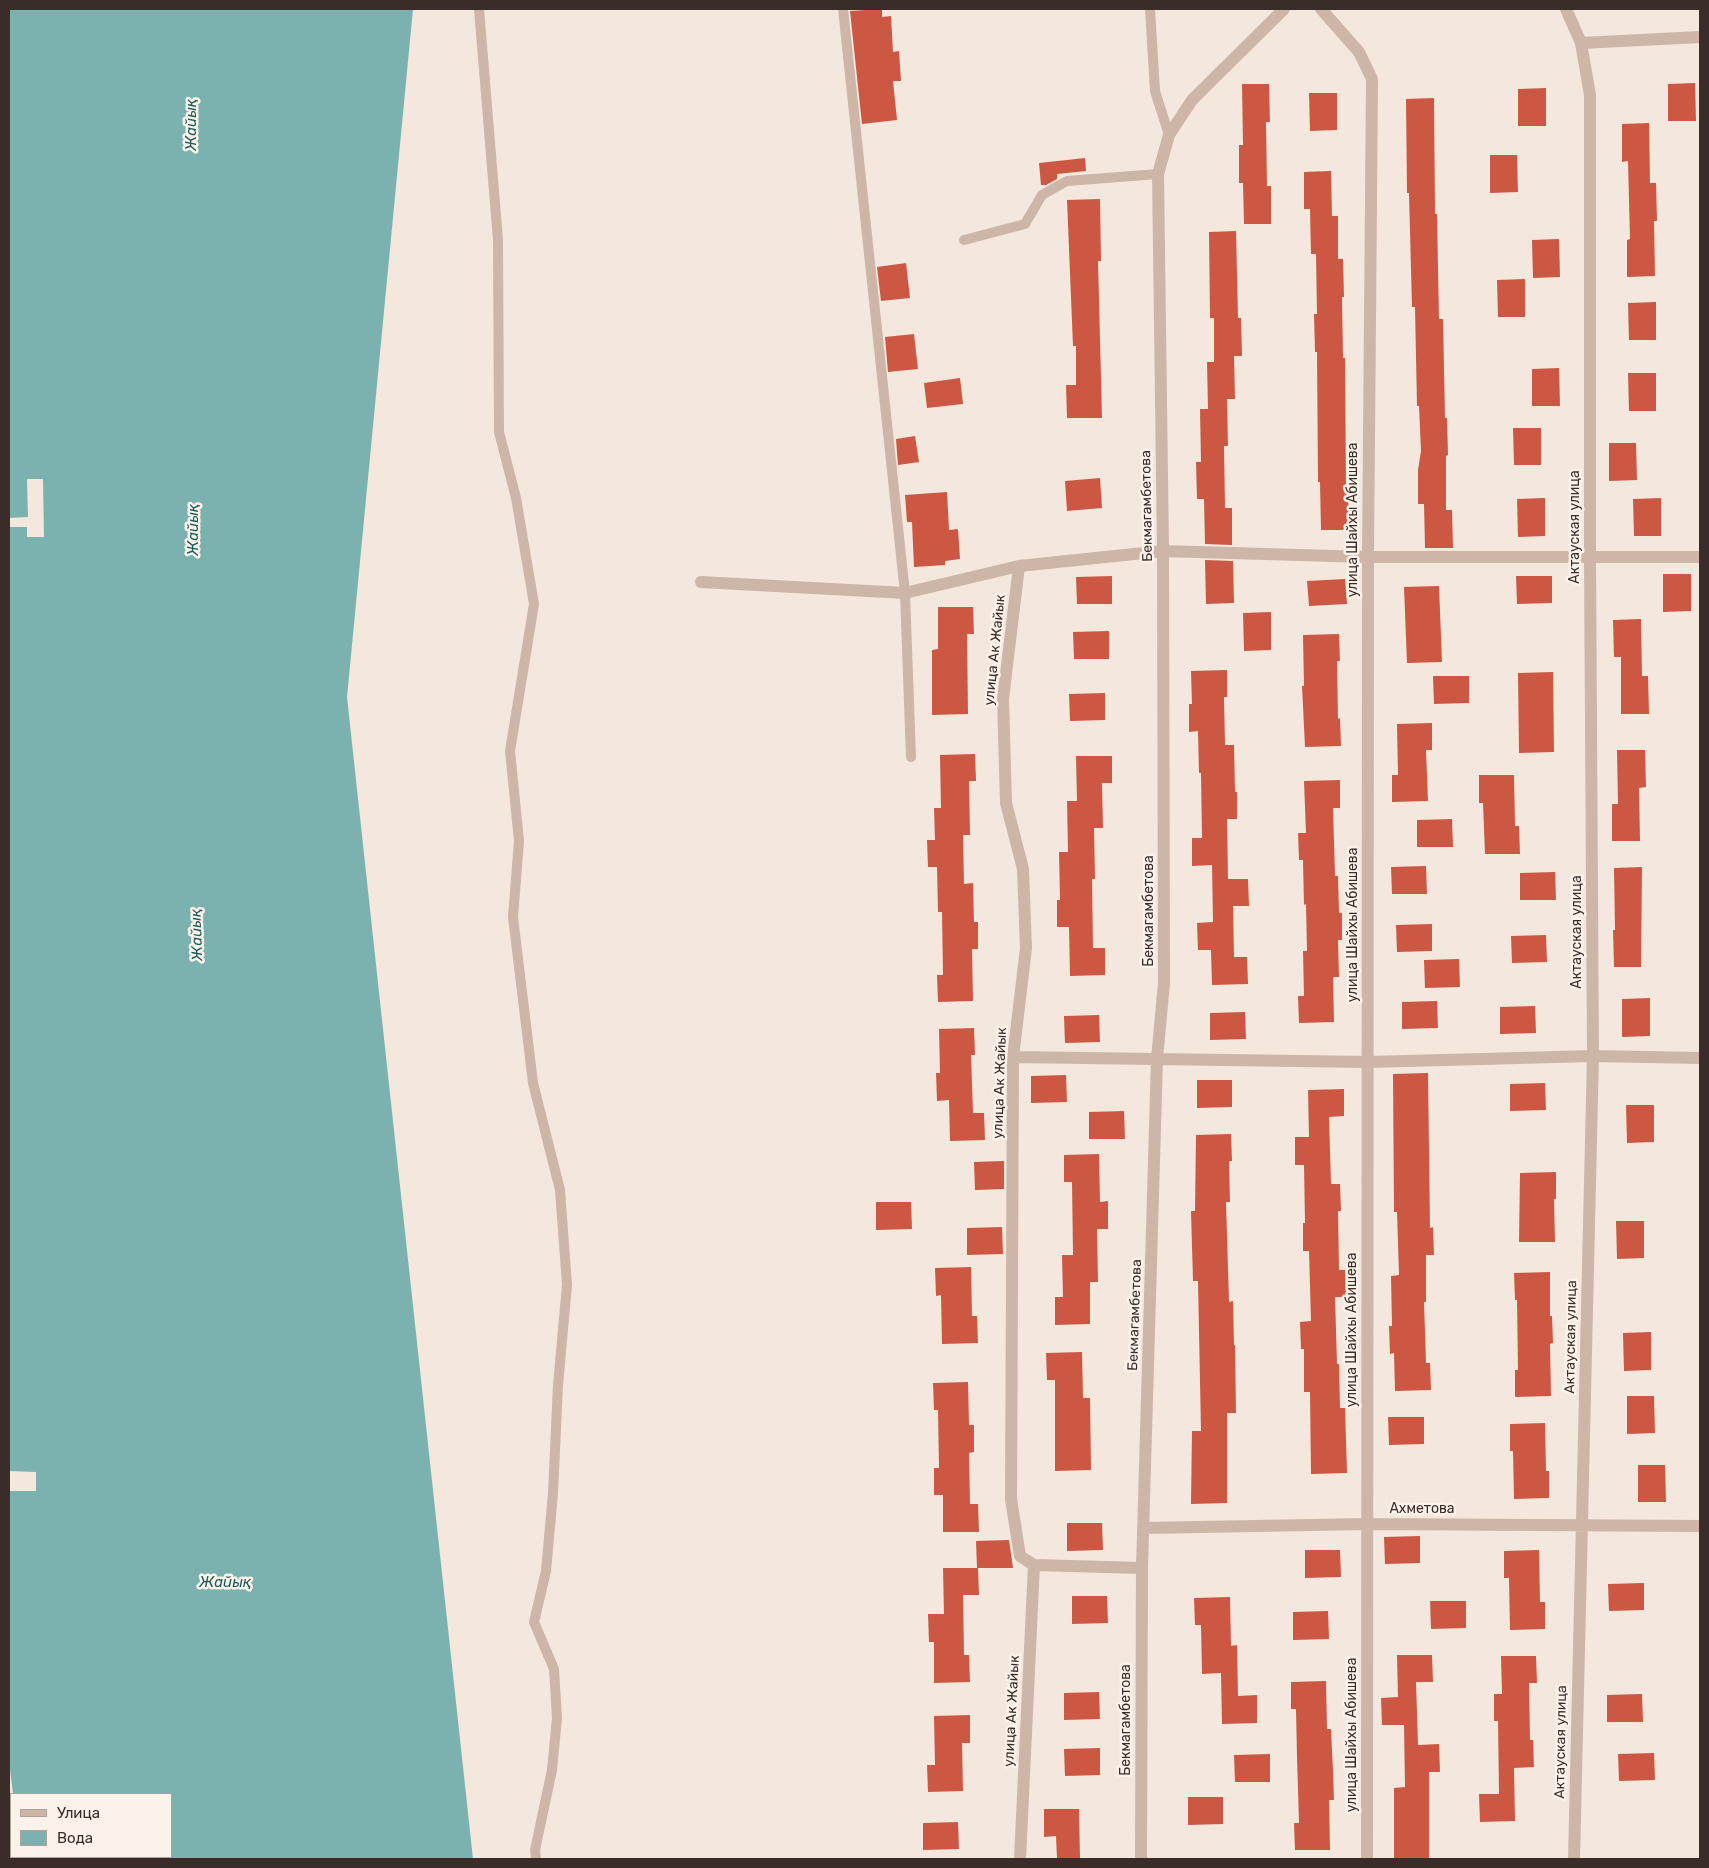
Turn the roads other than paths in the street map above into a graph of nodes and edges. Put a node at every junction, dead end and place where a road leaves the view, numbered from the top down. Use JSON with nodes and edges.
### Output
{"nodes":[{"id":1,"x":479,"y":9,"type":"edge"},
{"id":2,"x":843,"y":9,"type":"edge"},
{"id":3,"x":1150,"y":9,"type":"edge"},
{"id":4,"x":1284,"y":9,"type":"edge"},
{"id":5,"x":1321,"y":9,"type":"edge"},
{"id":6,"x":1566,"y":9,"type":"edge"},
{"id":7,"x":1700,"y":37,"type":"edge"},
{"id":8,"x":1581,"y":42,"type":"junction"},
{"id":9,"x":1169,"y":135,"type":"junction"},
{"id":10,"x":1158,"y":174,"type":"junction"},
{"id":11,"x":964,"y":240,"type":"dead end"},
{"id":12,"x":1163,"y":551,"type":"junction"},
{"id":13,"x":1368,"y":557,"type":"junction"},
{"id":14,"x":1700,"y":557,"type":"edge"},
{"id":15,"x":1590,"y":558,"type":"junction"},
{"id":16,"x":1019,"y":566,"type":"junction"},
{"id":17,"x":701,"y":582,"type":"dead end"},
{"id":18,"x":905,"y":593,"type":"junction"},
{"id":19,"x":911,"y":757,"type":"dead end"},
{"id":20,"x":1593,"y":1056,"type":"junction"},
{"id":21,"x":1013,"y":1057,"type":"junction"},
{"id":22,"x":1700,"y":1058,"type":"edge"},
{"id":23,"x":1157,"y":1059,"type":"junction"},
{"id":24,"x":1368,"y":1062,"type":"junction"},
{"id":25,"x":1367,"y":1524,"type":"junction"},
{"id":26,"x":1581,"y":1524,"type":"junction"},
{"id":27,"x":1700,"y":1526,"type":"edge"},
{"id":28,"x":1144,"y":1528,"type":"junction"},
{"id":29,"x":1034,"y":1565,"type":"junction"},
{"id":30,"x":1142,"y":1568,"type":"junction"},
{"id":31,"x":536,"y":1859,"type":"edge"},
{"id":32,"x":1020,"y":1859,"type":"edge"},
{"id":33,"x":1141,"y":1859,"type":"edge"},
{"id":34,"x":1367,"y":1859,"type":"edge"},
{"id":35,"x":1574,"y":1859,"type":"edge"}],
"edges":[{"from":1,"to":31,"type":"lane"},
{"from":2,"to":18,"type":"lane"},
{"from":3,"to":9,"type":"lane"},
{"from":4,"to":9,"type":"street","name":"Бекмагамбетова"},
{"from":5,"to":13,"type":"street","name":"улица Шайхы Абишева"},
{"from":6,"to":8,"type":"street","name":"Актауская улица"},
{"from":7,"to":8,"type":"street"},
{"from":8,"to":15,"type":"street","name":"Актауская улица"},
{"from":9,"to":10,"type":"street","name":"Бекмагамбетова"},
{"from":10,"to":11,"type":"lane"},
{"from":10,"to":12,"type":"street","name":"Бекмагамбетова"},
{"from":12,"to":13,"type":"street"},
{"from":12,"to":16,"type":"street"},
{"from":12,"to":23,"type":"street","name":"Бекмагамбетова"},
{"from":13,"to":15,"type":"street"},
{"from":13,"to":24,"type":"street","name":"улица Шайхы Абишева"},
{"from":14,"to":15,"type":"street"},
{"from":15,"to":20,"type":"street","name":"Актауская улица"},
{"from":16,"to":18,"type":"street"},
{"from":16,"to":21,"type":"street","name":"улица Ак Жайык"},
{"from":17,"to":18,"type":"street"},
{"from":18,"to":19,"type":"lane"},
{"from":20,"to":22,"type":"street"},
{"from":20,"to":24,"type":"street"},
{"from":20,"to":26,"type":"street","name":"Актауская улица"},
{"from":21,"to":23,"type":"street"},
{"from":21,"to":29,"type":"street","name":"улица Ак Жайык"},
{"from":23,"to":24,"type":"street"},
{"from":23,"to":28,"type":"street","name":"Бекмагамбетова"},
{"from":24,"to":25,"type":"street","name":"улица Шайхы Абишева"},
{"from":25,"to":26,"type":"street","name":"Ахметова"},
{"from":25,"to":28,"type":"street","name":"Ахметова"},
{"from":25,"to":34,"type":"street","name":"улица Шайхы Абишева"},
{"from":26,"to":27,"type":"street","name":"Ахметова"},
{"from":26,"to":35,"type":"street","name":"Актауская улица"},
{"from":28,"to":30,"type":"street","name":"Бекмагамбетова"},
{"from":29,"to":30,"type":"street"},
{"from":29,"to":32,"type":"street","name":"улица Ак Жайык"},
{"from":30,"to":33,"type":"street","name":"Бекмагамбетова"}]}
